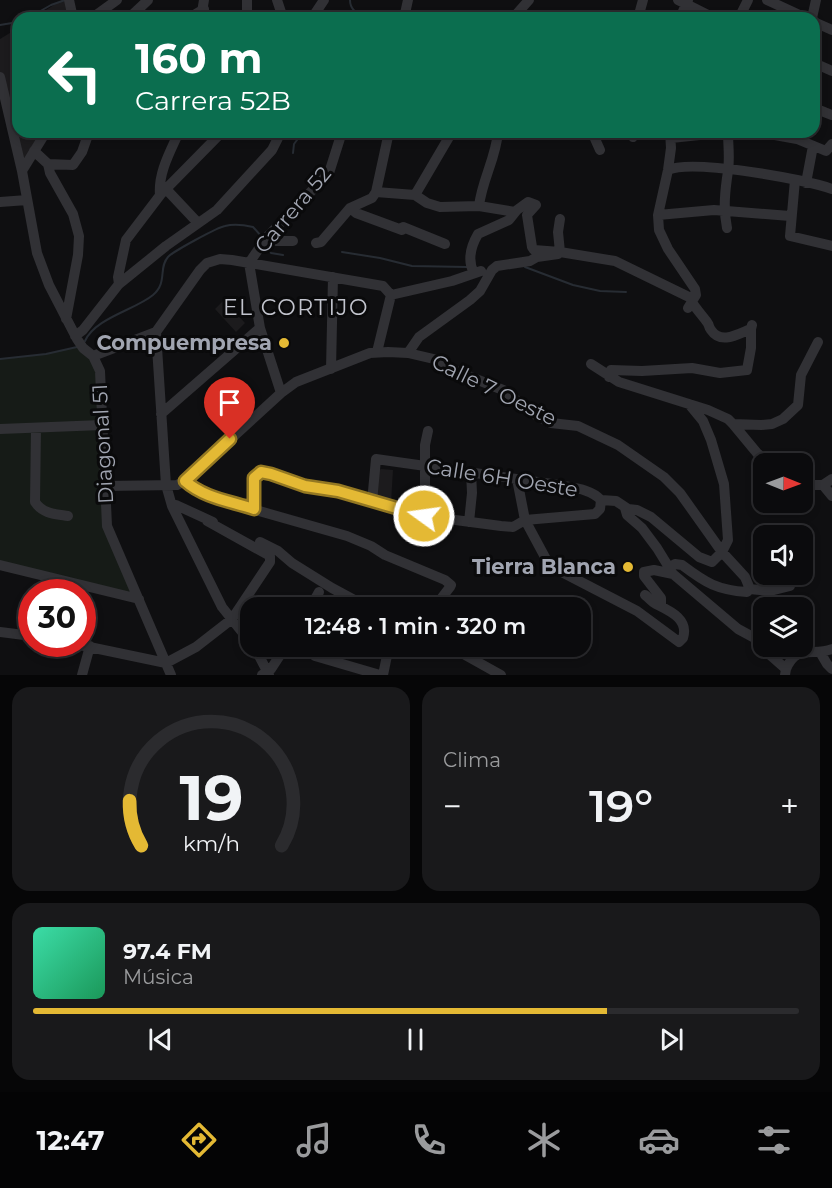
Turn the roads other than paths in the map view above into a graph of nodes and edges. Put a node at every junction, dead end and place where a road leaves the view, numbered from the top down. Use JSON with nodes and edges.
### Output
{"nodes":[{"id":1,"x":117,"y":0,"type":"edge"},
{"id":2,"x":148,"y":0,"type":"edge"},
{"id":3,"x":529,"y":0,"type":"edge"},
{"id":4,"x":767,"y":0,"type":"edge"},
{"id":5,"x":684,"y":2,"type":"edge"},
{"id":6,"x":100,"y":12,"type":"edge"},
{"id":7,"x":135,"y":12,"type":"edge"},
{"id":8,"x":518,"y":12,"type":"edge"},
{"id":9,"x":703,"y":12,"type":"edge"},
{"id":10,"x":793,"y":12,"type":"edge"},
{"id":11,"x":0,"y":77,"type":"edge"},
{"id":12,"x":12,"y":128,"type":"edge"},
{"id":13,"x":14,"y":138,"type":"edge"},
{"id":14,"x":42,"y":138,"type":"edge"},
{"id":15,"x":87,"y":138,"type":"edge"},
{"id":16,"x":176,"y":138,"type":"edge"},
{"id":17,"x":216,"y":138,"type":"edge"},
{"id":18,"x":278,"y":138,"type":"edge"},
{"id":19,"x":340,"y":138,"type":"edge"},
{"id":20,"x":388,"y":138,"type":"edge"},
{"id":21,"x":448,"y":138,"type":"edge"},
{"id":22,"x":498,"y":138,"type":"edge"},
{"id":23,"x":595,"y":138,"type":"edge"},
{"id":24,"x":671,"y":138,"type":"edge"},
{"id":25,"x":728,"y":138,"type":"edge"},
{"id":26,"x":792,"y":138,"type":"edge"},
{"id":27,"x":813,"y":146,"type":"junction"},
{"id":28,"x":829,"y":147,"type":"edge"},
{"id":29,"x":600,"y":150,"type":"dead end"},
{"id":30,"x":34,"y":151,"type":"junction"},
{"id":31,"x":48,"y":164,"type":"junction"},
{"id":32,"x":668,"y":170,"type":"junction"},
{"id":33,"x":729,"y":170,"type":"junction"},
{"id":34,"x":22,"y":171,"type":"junction"},
{"id":35,"x":800,"y":182,"type":"junction"},
{"id":36,"x":832,"y":189,"type":"edge"},
{"id":37,"x":163,"y":192,"type":"junction"},
{"id":38,"x":376,"y":192,"type":"junction"},
{"id":39,"x":415,"y":195,"type":"junction"},
{"id":40,"x":27,"y":200,"type":"junction"},
{"id":41,"x":0,"y":202,"type":"edge"},
{"id":42,"x":479,"y":206,"type":"junction"},
{"id":43,"x":350,"y":208,"type":"junction"},
{"id":44,"x":724,"y":211,"type":"junction"},
{"id":45,"x":515,"y":212,"type":"junction"},
{"id":46,"x":658,"y":215,"type":"junction"},
{"id":47,"x":790,"y":216,"type":"junction"},
{"id":48,"x":560,"y":219,"type":"dead end"},
{"id":49,"x":198,"y":223,"type":"junction"},
{"id":50,"x":727,"y":228,"type":"dead end"},
{"id":51,"x":267,"y":237,"type":"junction"},
{"id":52,"x":293,"y":241,"type":"dead end"},
{"id":53,"x":316,"y":243,"type":"dead end"},
{"id":54,"x":445,"y":244,"type":"dead end"},
{"id":55,"x":832,"y":246,"type":"edge"},
{"id":56,"x":560,"y":252,"type":"junction"},
{"id":57,"x":249,"y":263,"type":"junction"},
{"id":58,"x":333,"y":277,"type":"junction"},
{"id":59,"x":119,"y":284,"type":"junction"},
{"id":60,"x":391,"y":295,"type":"junction"},
{"id":61,"x":691,"y":303,"type":"junction"},
{"id":62,"x":66,"y":319,"type":"junction"},
{"id":63,"x":260,"y":328,"type":"junction"},
{"id":64,"x":156,"y":332,"type":"junction"},
{"id":65,"x":75,"y":336,"type":"junction"},
{"id":66,"x":818,"y":342,"type":"dead end"},
{"id":67,"x":377,"y":352,"type":"junction"},
{"id":68,"x":408,"y":353,"type":"junction"},
{"id":69,"x":93,"y":356,"type":"junction"},
{"id":70,"x":591,"y":364,"type":"dead end"},
{"id":71,"x":331,"y":369,"type":"junction"},
{"id":72,"x":610,"y":374,"type":"junction"},
{"id":73,"x":281,"y":393,"type":"junction"},
{"id":74,"x":689,"y":404,"type":"junction"},
{"id":75,"x":710,"y":411,"type":"junction"},
{"id":76,"x":161,"y":414,"type":"junction"},
{"id":77,"x":703,"y":421,"type":"junction"},
{"id":78,"x":733,"y":424,"type":"junction"},
{"id":79,"x":102,"y":425,"type":"junction"},
{"id":80,"x":36,"y":428,"type":"junction"},
{"id":81,"x":0,"y":429,"type":"edge"},
{"id":82,"x":428,"y":431,"type":"dead end"},
{"id":83,"x":757,"y":453,"type":"edge"},
{"id":84,"x":424,"y":465,"type":"junction"},
{"id":85,"x":471,"y":472,"type":"junction"},
{"id":86,"x":517,"y":479,"type":"junction"},
{"id":87,"x":185,"y":481,"type":"junction"},
{"id":88,"x":166,"y":484,"type":"junction"},
{"id":89,"x":828,"y":484,"type":"edge"},
{"id":90,"x":105,"y":486,"type":"junction"},
{"id":91,"x":832,"y":495,"type":"edge"},
{"id":92,"x":601,"y":500,"type":"junction"},
{"id":93,"x":372,"y":502,"type":"junction"},
{"id":94,"x":172,"y":506,"type":"junction"},
{"id":95,"x":625,"y":508,"type":"junction"},
{"id":96,"x":254,"y":509,"type":"junction"},
{"id":97,"x":68,"y":516,"type":"dead end"},
{"id":98,"x":424,"y":516,"type":"junction"},
{"id":99,"x":525,"y":520,"type":"junction"},
{"id":100,"x":207,"y":521,"type":"junction"},
{"id":101,"x":469,"y":522,"type":"junction"},
{"id":102,"x":421,"y":539,"type":"dead end"},
{"id":103,"x":722,"y":552,"type":"junction"},
{"id":104,"x":0,"y":565,"type":"edge"},
{"id":105,"x":671,"y":570,"type":"junction"},
{"id":106,"x":49,"y":577,"type":"joint"},
{"id":107,"x":790,"y":586,"type":"dead end"},
{"id":108,"x":750,"y":589,"type":"junction"},
{"id":109,"x":319,"y":592,"type":"dead end"},
{"id":110,"x":645,"y":595,"type":"dead end"},
{"id":111,"x":316,"y":597,"type":"edge"},
{"id":112,"x":349,"y":597,"type":"edge"},
{"id":113,"x":442,"y":597,"type":"edge"},
{"id":114,"x":139,"y":599,"type":"junction"},
{"id":115,"x":661,"y":605,"type":"junction"},
{"id":116,"x":232,"y":619,"type":"junction"},
{"id":117,"x":240,"y":629,"type":"edge"},
{"id":118,"x":0,"y":632,"type":"edge"},
{"id":119,"x":18,"y":634,"type":"edge"},
{"id":120,"x":753,"y":638,"type":"edge"},
{"id":121,"x":96,"y":647,"type":"edge"},
{"id":122,"x":832,"y":649,"type":"edge"},
{"id":123,"x":820,"y":652,"type":"junction"},
{"id":124,"x":813,"y":653,"type":"edge"},
{"id":125,"x":87,"y":657,"type":"edge"},
{"id":126,"x":259,"y":657,"type":"edge"},
{"id":127,"x":279,"y":657,"type":"edge"},
{"id":128,"x":318,"y":657,"type":"edge"},
{"id":129,"x":386,"y":657,"type":"edge"},
{"id":130,"x":469,"y":657,"type":"edge"},
{"id":131,"x":772,"y":657,"type":"edge"},
{"id":132,"x":797,"y":657,"type":"edge"},
{"id":133,"x":166,"y":663,"type":"junction"},
{"id":134,"x":832,"y":669,"type":"edge"},
{"id":135,"x":785,"y":672,"type":"edge"},
{"id":136,"x":266,"y":674,"type":"edge"},
{"id":137,"x":82,"y":675,"type":"edge"},
{"id":138,"x":171,"y":675,"type":"edge"},
{"id":139,"x":381,"y":675,"type":"edge"},
{"id":140,"x":501,"y":675,"type":"edge"}],
"edges":[{"from":1,"to":6,"type":"street"},
{"from":2,"to":7,"type":"street"},
{"from":3,"to":8,"type":"street"},
{"from":4,"to":10,"type":"street"},
{"from":5,"to":9,"type":"street"},
{"from":11,"to":12,"type":"street","name":"Diagonal 51"},
{"from":13,"to":34,"type":"street","name":"Diagonal 51"},
{"from":14,"to":30,"type":"street"},
{"from":15,"to":31,"type":"street"},
{"from":16,"to":37,"type":"street"},
{"from":17,"to":37,"type":"street"},
{"from":18,"to":49,"type":"street"},
{"from":19,"to":51,"type":"street","name":"Carrera 52"},
{"from":20,"to":38,"type":"street"},
{"from":21,"to":39,"type":"street"},
{"from":22,"to":42,"type":"street"},
{"from":23,"to":29,"type":"street"},
{"from":24,"to":32,"type":"street"},
{"from":25,"to":33,"type":"street"},
{"from":26,"to":27,"type":"street"},
{"from":27,"to":28,"type":"street"},
{"from":27,"to":35,"type":"street"},
{"from":30,"to":31,"type":"street"},
{"from":30,"to":34,"type":"street"},
{"from":31,"to":62,"type":"street"},
{"from":32,"to":33,"type":"street"},
{"from":32,"to":46,"type":"street"},
{"from":33,"to":35,"type":"street"},
{"from":33,"to":44,"type":"street"},
{"from":34,"to":40,"type":"street","name":"Diagonal 51"},
{"from":35,"to":36,"type":"street"},
{"from":35,"to":47,"type":"street"},
{"from":37,"to":49,"type":"street"},
{"from":37,"to":59,"type":"street"},
{"from":38,"to":39,"type":"street"},
{"from":38,"to":43,"type":"street"},
{"from":39,"to":42,"type":"street"},
{"from":40,"to":41,"type":"street"},
{"from":40,"to":62,"type":"street","name":"Diagonal 51"},
{"from":42,"to":45,"type":"street"},
{"from":43,"to":53,"type":"street"},
{"from":43,"to":54,"type":"street"},
{"from":44,"to":46,"type":"street"},
{"from":44,"to":47,"type":"street"},
{"from":44,"to":50,"type":"street"},
{"from":45,"to":56,"type":"street"},
{"from":45,"to":60,"type":"street"},
{"from":46,"to":61,"type":"street"},
{"from":47,"to":55,"type":"street"},
{"from":48,"to":56,"type":"street"},
{"from":49,"to":59,"type":"street"},
{"from":51,"to":52,"type":"street"},
{"from":51,"to":57,"type":"street","name":"Carrera 52"},
{"from":56,"to":61,"type":"street"},
{"from":56,"to":68,"type":"street"},
{"from":57,"to":58,"type":"street"},
{"from":57,"to":63,"type":"street","name":"Carrera 52"},
{"from":57,"to":64,"type":"street"},
{"from":58,"to":60,"type":"street"},
{"from":58,"to":71,"type":"street"},
{"from":59,"to":65,"type":"street"},
{"from":60,"to":67,"type":"street"},
{"from":61,"to":72,"type":"street"},
{"from":62,"to":65,"type":"street","name":"Diagonal 51"},
{"from":63,"to":73,"type":"street","name":"Carrera 52"},
{"from":63,"to":76,"type":"street"},
{"from":64,"to":69,"type":"street"},
{"from":64,"to":76,"type":"street"},
{"from":65,"to":69,"type":"street","name":"Diagonal 51"},
{"from":66,"to":78,"type":"street"},
{"from":67,"to":68,"type":"street","name":"Calle 7 Oeste"},
{"from":67,"to":71,"type":"street","name":"Calle 7 Oeste"},
{"from":68,"to":103,"type":"street","name":"Calle 7 Oeste"},
{"from":69,"to":79,"type":"street","name":"Diagonal 51"},
{"from":70,"to":72,"type":"street"},
{"from":71,"to":73,"type":"street","name":"Calle 7 Oeste"},
{"from":72,"to":74,"type":"street"},
{"from":73,"to":87,"type":"street","name":"Calle 7 Oeste"},
{"from":74,"to":75,"type":"street"},
{"from":74,"to":77,"type":"street"},
{"from":75,"to":77,"type":"street"},
{"from":75,"to":78,"type":"street"},
{"from":76,"to":88,"type":"street"},
{"from":77,"to":103,"type":"street"},
{"from":78,"to":83,"type":"street"},
{"from":79,"to":80,"type":"street"},
{"from":79,"to":90,"type":"street","name":"Diagonal 51"},
{"from":80,"to":81,"type":"street"},
{"from":80,"to":97,"type":"street"},
{"from":82,"to":84,"type":"street"},
{"from":84,"to":85,"type":"street","name":"Calle 6H Oeste"},
{"from":84,"to":93,"type":"street","name":"Calle 6H Oeste"},
{"from":84,"to":98,"type":"street"},
{"from":85,"to":86,"type":"street","name":"Calle 6H Oeste"},
{"from":85,"to":101,"type":"street"},
{"from":86,"to":92,"type":"street","name":"Calle 6H Oeste"},
{"from":86,"to":99,"type":"street"},
{"from":87,"to":88,"type":"street"},
{"from":87,"to":96,"type":"street"},
{"from":88,"to":90,"type":"street"},
{"from":88,"to":94,"type":"street"},
{"from":89,"to":91,"type":"street"},
{"from":90,"to":114,"type":"street","name":"Diagonal 51"},
{"from":92,"to":95,"type":"street","name":"Calle 6H Oeste"},
{"from":92,"to":99,"type":"street"},
{"from":93,"to":96,"type":"street"},
{"from":93,"to":98,"type":"street"},
{"from":94,"to":100,"type":"street"},
{"from":94,"to":116,"type":"street"},
{"from":95,"to":103,"type":"street","name":"Calle 6H Oeste"},
{"from":95,"to":105,"type":"street"},
{"from":96,"to":113,"type":"street"},
{"from":98,"to":101,"type":"street"},
{"from":98,"to":102,"type":"street"},
{"from":99,"to":101,"type":"street"},
{"from":99,"to":115,"type":"street"},
{"from":100,"to":112,"type":"street"},
{"from":100,"to":116,"type":"street"},
{"from":103,"to":108,"type":"street","name":"Calle 7 Oeste"},
{"from":104,"to":106,"type":"street"},
{"from":105,"to":108,"type":"street"},
{"from":105,"to":115,"type":"street"},
{"from":105,"to":120,"type":"street"},
{"from":106,"to":114,"type":"street"},
{"from":107,"to":108,"type":"street"},
{"from":109,"to":111,"type":"street"},
{"from":110,"to":115,"type":"street"},
{"from":114,"to":133,"type":"street","name":"Diagonal 51"},
{"from":116,"to":117,"type":"street"},
{"from":116,"to":133,"type":"street"},
{"from":118,"to":119,"type":"street"},
{"from":121,"to":133,"type":"street"},
{"from":122,"to":123,"type":"street"},
{"from":123,"to":124,"type":"street"},
{"from":123,"to":134,"type":"street"},
{"from":125,"to":137,"type":"street"},
{"from":126,"to":136,"type":"street"},
{"from":127,"to":136,"type":"street"},
{"from":128,"to":139,"type":"street"},
{"from":129,"to":139,"type":"street"},
{"from":130,"to":140,"type":"street"},
{"from":131,"to":135,"type":"street"},
{"from":132,"to":135,"type":"street"},
{"from":133,"to":138,"type":"street","name":"Diagonal 51"}]}
